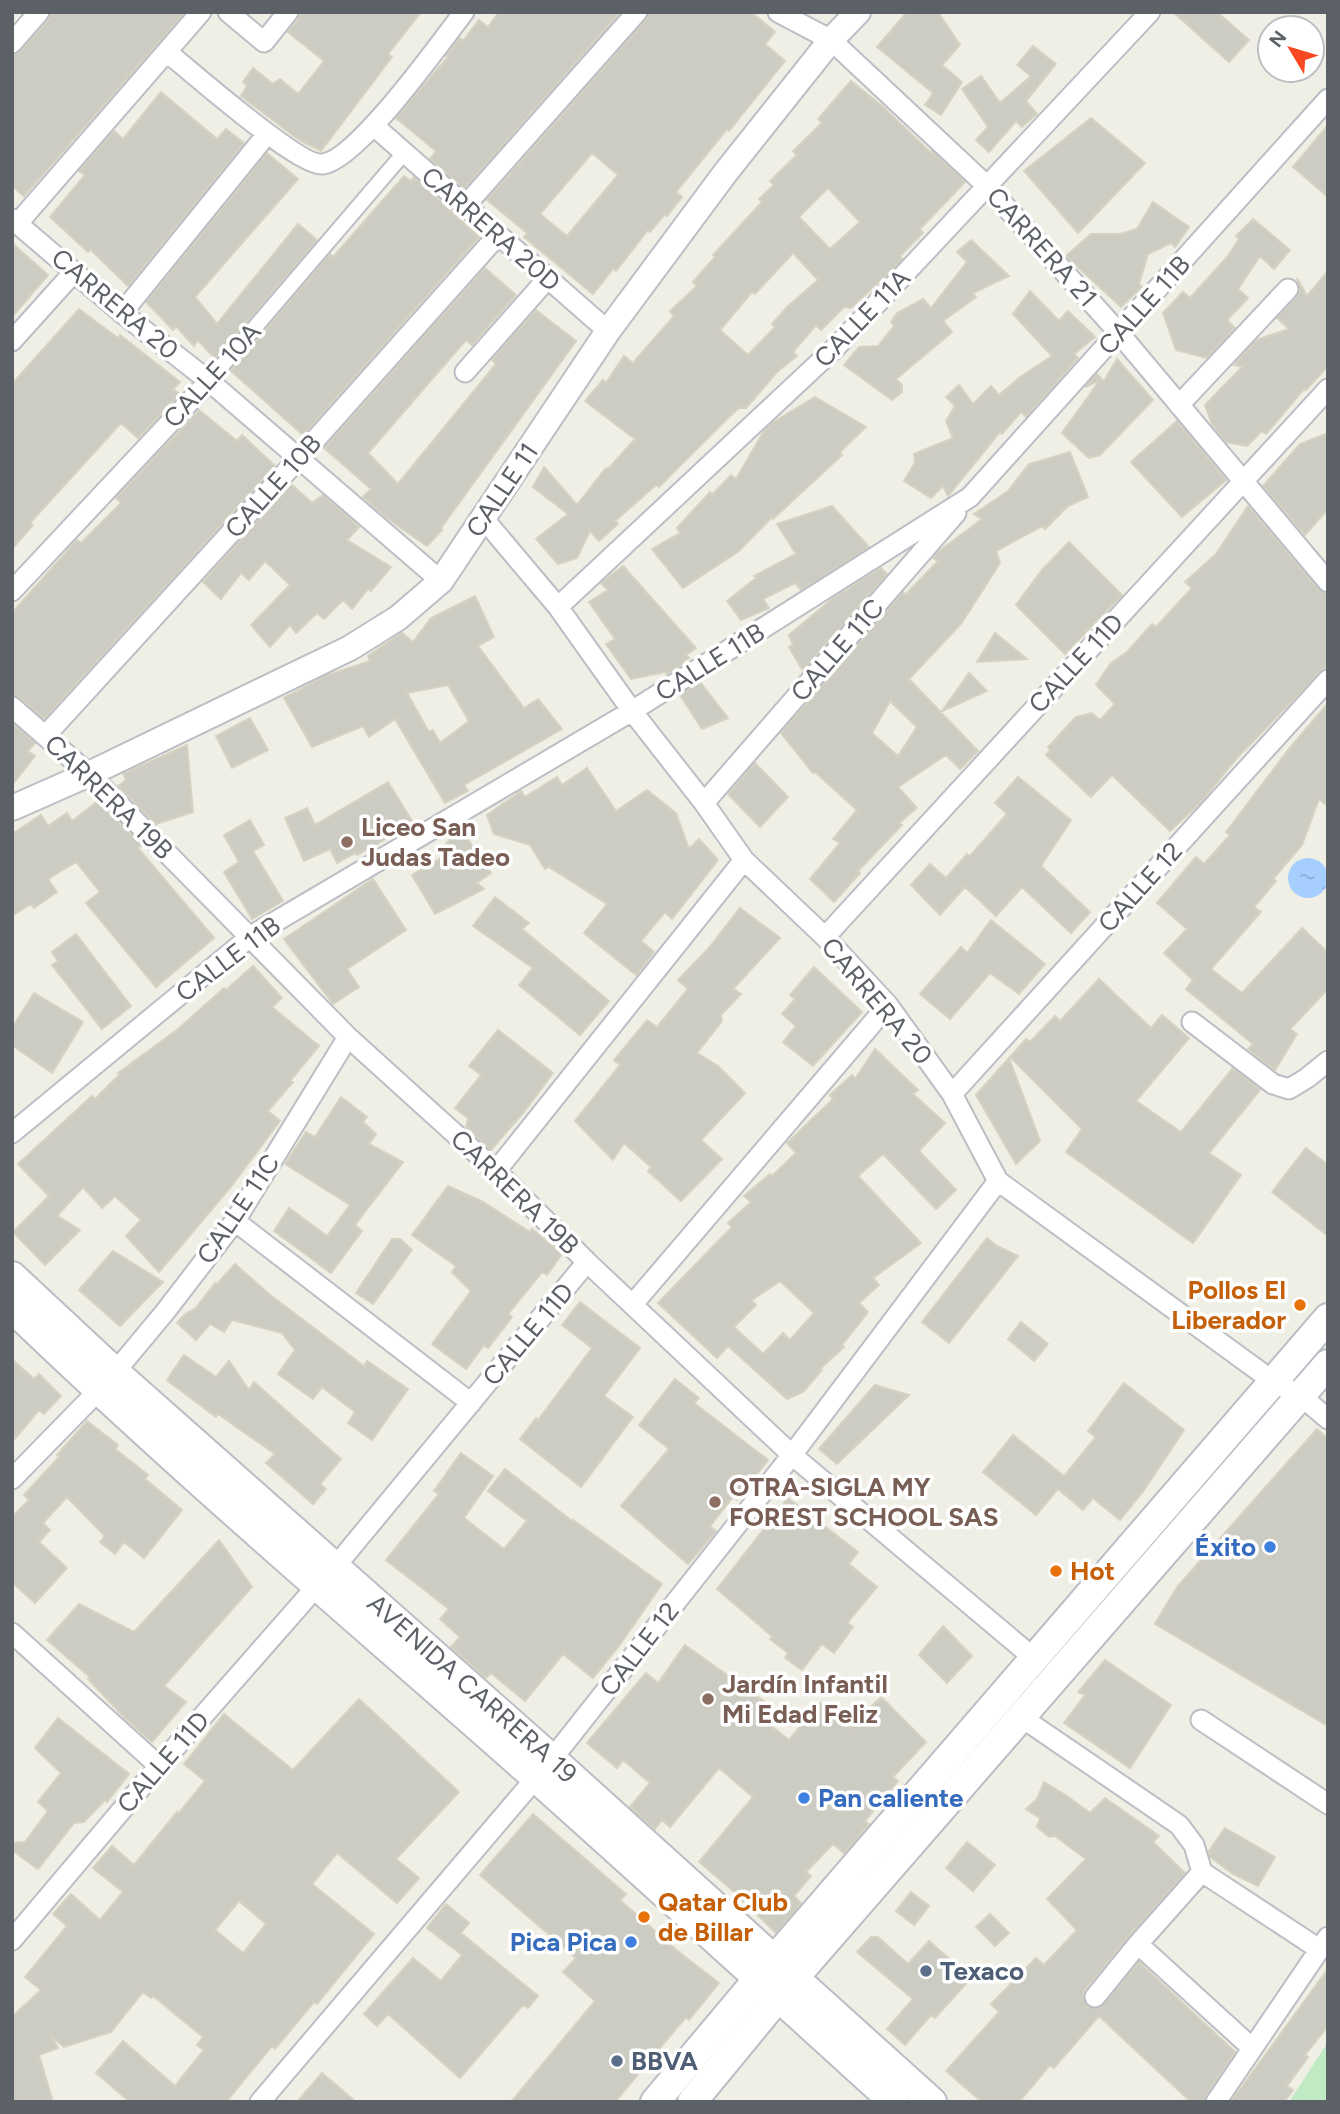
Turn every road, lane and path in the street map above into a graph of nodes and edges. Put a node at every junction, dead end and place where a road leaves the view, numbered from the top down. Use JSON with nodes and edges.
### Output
{"nodes":[{"id":1,"x":39,"y":12,"type":"edge"},
{"id":2,"x":201,"y":12,"type":"edge"},
{"id":3,"x":228,"y":12,"type":"edge"},
{"id":4,"x":288,"y":12,"type":"edge"},
{"id":5,"x":464,"y":12,"type":"edge"},
{"id":6,"x":637,"y":12,"type":"edge"},
{"id":7,"x":778,"y":12,"type":"edge"},
{"id":8,"x":858,"y":12,"type":"edge"},
{"id":9,"x":1150,"y":12,"type":"edge"},
{"id":10,"x":831,"y":40,"type":"junction"},
{"id":11,"x":12,"y":43,"type":"edge"},
{"id":12,"x":168,"y":53,"type":"junction"},
{"id":13,"x":1328,"y":99,"type":"edge"},
{"id":14,"x":374,"y":126,"type":"junction"},
{"id":15,"x":267,"y":134,"type":"junction"},
{"id":16,"x":404,"y":153,"type":"junction"},
{"id":17,"x":987,"y":186,"type":"junction"},
{"id":18,"x":465,"y":206,"type":"junction"},
{"id":19,"x":15,"y":221,"type":"edge"},
{"id":20,"x":498,"y":235,"type":"junction"},
{"id":21,"x":74,"y":272,"type":"junction"},
{"id":22,"x":548,"y":278,"type":"junction"},
{"id":23,"x":1288,"y":289,"type":"dead end"},
{"id":24,"x":122,"y":313,"type":"junction"},
{"id":25,"x":608,"y":331,"type":"junction"},
{"id":26,"x":1119,"y":333,"type":"junction"},
{"id":27,"x":12,"y":341,"type":"edge"},
{"id":28,"x":466,"y":372,"type":"dead end"},
{"id":29,"x":209,"y":381,"type":"junction"},
{"id":30,"x":1328,"y":389,"type":"edge"},
{"id":31,"x":1179,"y":405,"type":"junction"},
{"id":32,"x":299,"y":458,"type":"junction"},
{"id":33,"x":1243,"y":481,"type":"junction"},
{"id":34,"x":970,"y":497,"type":"junction"},
{"id":35,"x":483,"y":518,"type":"junction"},
{"id":36,"x":441,"y":581,"type":"junction"},
{"id":37,"x":1328,"y":582,"type":"edge"},
{"id":38,"x":12,"y":591,"type":"edge"},
{"id":39,"x":558,"y":607,"type":"junction"},
{"id":40,"x":1328,"y":680,"type":"edge"},
{"id":41,"x":12,"y":708,"type":"edge"},
{"id":42,"x":632,"y":711,"type":"junction"},
{"id":43,"x":47,"y":735,"type":"junction"},
{"id":44,"x":89,"y":774,"type":"junction"},
{"id":45,"x":704,"y":803,"type":"junction"},
{"id":46,"x":12,"y":808,"type":"edge"},
{"id":47,"x":744,"y":860,"type":"junction"},
{"id":48,"x":251,"y":936,"type":"junction"},
{"id":49,"x":825,"y":937,"type":"junction"},
{"id":50,"x":888,"y":1005,"type":"junction"},
{"id":51,"x":1192,"y":1022,"type":"dead end"},
{"id":52,"x":348,"y":1037,"type":"junction"},
{"id":53,"x":1328,"y":1061,"type":"edge"},
{"id":54,"x":952,"y":1094,"type":"junction"},
{"id":55,"x":12,"y":1133,"type":"edge"},
{"id":56,"x":496,"y":1171,"type":"junction"},
{"id":57,"x":998,"y":1181,"type":"junction"},
{"id":58,"x":235,"y":1221,"type":"junction"},
{"id":59,"x":587,"y":1262,"type":"junction"},
{"id":60,"x":12,"y":1276,"type":"edge"},
{"id":61,"x":633,"y":1304,"type":"junction"},
{"id":62,"x":12,"y":1308,"type":"edge"},
{"id":63,"x":1328,"y":1318,"type":"edge"},
{"id":64,"x":1328,"y":1364,"type":"edge"},
{"id":65,"x":107,"y":1381,"type":"junction"},
{"id":66,"x":1274,"y":1382,"type":"junction"},
{"id":67,"x":1301,"y":1396,"type":"junction"},
{"id":68,"x":471,"y":1403,"type":"junction"},
{"id":69,"x":1328,"y":1419,"type":"edge"},
{"id":70,"x":792,"y":1455,"type":"junction"},
{"id":71,"x":12,"y":1479,"type":"edge"},
{"id":72,"x":326,"y":1577,"type":"junction"},
{"id":73,"x":12,"y":1633,"type":"edge"},
{"id":74,"x":1035,"y":1659,"type":"junction"},
{"id":75,"x":1021,"y":1717,"type":"junction"},
{"id":76,"x":1201,"y":1720,"type":"dead end"},
{"id":77,"x":159,"y":1766,"type":"junction"},
{"id":78,"x":543,"y":1768,"type":"junction"},
{"id":79,"x":1328,"y":1804,"type":"edge"},
{"id":80,"x":1202,"y":1872,"type":"junction"},
{"id":81,"x":12,"y":1940,"type":"edge"},
{"id":82,"x":1323,"y":1943,"type":"edge"},
{"id":83,"x":1138,"y":1944,"type":"junction"},
{"id":84,"x":776,"y":1979,"type":"junction"},
{"id":85,"x":1095,"y":1997,"type":"dead end"},
{"id":86,"x":1252,"y":2048,"type":"junction"},
{"id":87,"x":260,"y":2102,"type":"edge"},
{"id":88,"x":655,"y":2102,"type":"edge"},
{"id":89,"x":692,"y":2102,"type":"edge"},
{"id":90,"x":894,"y":2102,"type":"edge"},
{"id":91,"x":932,"y":2102,"type":"edge"},
{"id":92,"x":1216,"y":2102,"type":"edge"}],
"edges":[{"from":1,"to":11,"type":"street"},
{"from":2,"to":12,"type":"street"},
{"from":3,"to":4,"type":"street"},
{"from":5,"to":14,"type":"street"},
{"from":6,"to":18,"type":"street"},
{"from":7,"to":10,"type":"street","name":"CARRERA 21"},
{"from":8,"to":10,"type":"street","name":"CALLE 11"},
{"from":9,"to":17,"type":"street","name":"CALLE 11A"},
{"from":10,"to":17,"type":"street","name":"CARRERA 21"},
{"from":10,"to":25,"type":"street","name":"CALLE 11"},
{"from":12,"to":15,"type":"street"},
{"from":12,"to":19,"type":"street"},
{"from":13,"to":26,"type":"street","name":"CALLE 11B"},
{"from":14,"to":15,"type":"street"},
{"from":14,"to":16,"type":"street","name":"CARRERA 20D"},
{"from":15,"to":24,"type":"street"},
{"from":16,"to":18,"type":"street","name":"CARRERA 20D"},
{"from":16,"to":29,"type":"street","name":"CALLE 10A"},
{"from":17,"to":26,"type":"street","name":"CARRERA 21"},
{"from":17,"to":39,"type":"street","name":"CALLE 11A"},
{"from":18,"to":20,"type":"street","name":"CARRERA 20D"},
{"from":19,"to":21,"type":"street","name":"CARRERA 20"},
{"from":20,"to":22,"type":"street","name":"CARRERA 20D"},
{"from":20,"to":32,"type":"street","name":"CALLE 10B"},
{"from":21,"to":24,"type":"street","name":"CARRERA 20"},
{"from":21,"to":27,"type":"street"},
{"from":22,"to":25,"type":"street","name":"CARRERA 20D"},
{"from":22,"to":28,"type":"street"},
{"from":23,"to":31,"type":"street"},
{"from":24,"to":29,"type":"street","name":"CARRERA 20"},
{"from":25,"to":35,"type":"street","name":"CALLE 11"},
{"from":26,"to":31,"type":"street","name":"CARRERA 21"},
{"from":26,"to":34,"type":"street","name":"CALLE 11B"},
{"from":29,"to":32,"type":"street","name":"CARRERA 20"},
{"from":29,"to":38,"type":"street","name":"CALLE 10A"},
{"from":30,"to":33,"type":"street","name":"CALLE 11D"},
{"from":31,"to":33,"type":"street","name":"CARRERA 21"},
{"from":32,"to":36,"type":"street","name":"CARRERA 20"},
{"from":32,"to":43,"type":"street","name":"CALLE 10B"},
{"from":33,"to":37,"type":"street","name":"CARRERA 21"},
{"from":33,"to":49,"type":"street","name":"CALLE 11D"},
{"from":34,"to":42,"type":"street","name":"CALLE 11B"},
{"from":34,"to":45,"type":"street","name":"CALLE 11C"},
{"from":35,"to":36,"type":"street","name":"CALLE 11"},
{"from":35,"to":39,"type":"street","name":"CARRERA 20"},
{"from":36,"to":44,"type":"street","name":"CALLE 11"},
{"from":39,"to":42,"type":"street","name":"CARRERA 20"},
{"from":40,"to":54,"type":"street","name":"CALLE 12"},
{"from":41,"to":43,"type":"street","name":"CARRERA 19B"},
{"from":42,"to":45,"type":"street","name":"CARRERA 20"},
{"from":42,"to":48,"type":"street","name":"CALLE 11B"},
{"from":43,"to":44,"type":"street","name":"CARRERA 19B"},
{"from":44,"to":46,"type":"street","name":"CALLE 11"},
{"from":44,"to":48,"type":"street","name":"CARRERA 19B"},
{"from":45,"to":47,"type":"street","name":"CARRERA 20"},
{"from":47,"to":49,"type":"street","name":"CARRERA 20"},
{"from":47,"to":56,"type":"street"},
{"from":48,"to":52,"type":"street","name":"CARRERA 19B"},
{"from":48,"to":55,"type":"street","name":"CALLE 11B"},
{"from":49,"to":50,"type":"street","name":"CARRERA 20"},
{"from":50,"to":54,"type":"street","name":"CARRERA 20"},
{"from":50,"to":61,"type":"street"},
{"from":51,"to":53,"type":"street"},
{"from":52,"to":56,"type":"street","name":"CARRERA 19B"},
{"from":52,"to":58,"type":"street","name":"CALLE 11C"},
{"from":54,"to":57,"type":"street","name":"CARRERA 20"},
{"from":56,"to":59,"type":"street","name":"CARRERA 19B"},
{"from":57,"to":66,"type":"street","name":"CARRERA 20"},
{"from":57,"to":70,"type":"street","name":"CALLE 12"},
{"from":58,"to":65,"type":"street","name":"CALLE 11C"},
{"from":58,"to":68,"type":"street"},
{"from":59,"to":61,"type":"street","name":"CARRERA 19B"},
{"from":59,"to":68,"type":"street","name":"CALLE 11D"},
{"from":60,"to":65,"type":"main road","name":"AVENIDA CARRERA 19"},
{"from":61,"to":70,"type":"street","name":"CARRERA 19B"},
{"from":62,"to":65,"type":"main road","name":"AVENIDA CARRERA 19"},
{"from":63,"to":66,"type":"main road"},
{"from":64,"to":67,"type":"main road"},
{"from":65,"to":71,"type":"street","name":"CALLE 11C"},
{"from":65,"to":72,"type":"main road","name":"AVENIDA CARRERA 19"},
{"from":66,"to":67,"type":"street","name":"CARRERA 20"},
{"from":66,"to":74,"type":"main road"},
{"from":67,"to":69,"type":"street","name":"CARRERA 20"},
{"from":67,"to":75,"type":"main road"},
{"from":68,"to":72,"type":"street","name":"CALLE 11D"},
{"from":70,"to":74,"type":"street","name":"CARRERA 19B"},
{"from":70,"to":78,"type":"street","name":"CALLE 12"},
{"from":72,"to":77,"type":"street","name":"CALLE 11D"},
{"from":72,"to":78,"type":"main road","name":"AVENIDA CARRERA 19"},
{"from":73,"to":77,"type":"street"},
{"from":74,"to":84,"type":"main road"},
{"from":75,"to":80,"type":"street"},
{"from":75,"to":84,"type":"main road"},
{"from":76,"to":79,"type":"street"},
{"from":77,"to":81,"type":"street","name":"CALLE 11D"},
{"from":78,"to":84,"type":"main road","name":"AVENIDA CARRERA 19"},
{"from":78,"to":87,"type":"street","name":"CALLE 12"},
{"from":80,"to":82,"type":"street"},
{"from":80,"to":83,"type":"street"},
{"from":82,"to":86,"type":"street"},
{"from":83,"to":85,"type":"street"},
{"from":83,"to":86,"type":"street"},
{"from":84,"to":88,"type":"main road"},
{"from":84,"to":89,"type":"main road"},
{"from":84,"to":90,"type":"main road","name":"AVENIDA CARRERA 19"},
{"from":84,"to":91,"type":"main road","name":"AVENIDA CARRERA 19"},
{"from":86,"to":92,"type":"street"}]}
